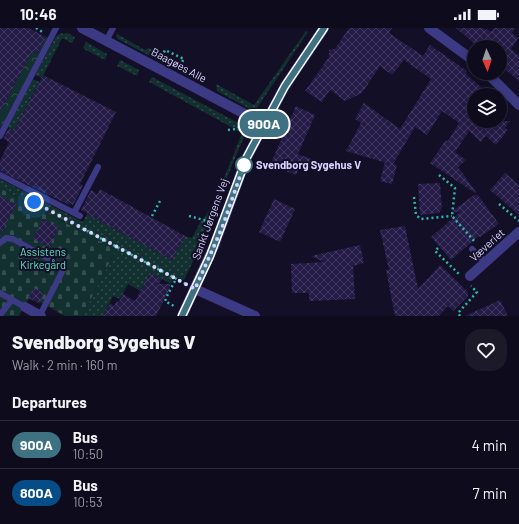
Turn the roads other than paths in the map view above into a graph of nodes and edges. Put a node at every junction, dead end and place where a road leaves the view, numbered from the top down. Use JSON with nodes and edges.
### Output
{"nodes":[{"id":1,"x":56,"y":28,"type":"edge"},
{"id":2,"x":82,"y":28,"type":"edge"},
{"id":3,"x":112,"y":28,"type":"edge"},
{"id":4,"x":324,"y":28,"type":"edge"},
{"id":5,"x":429,"y":28,"type":"edge"},
{"id":6,"x":106,"y":41,"type":"junction"},
{"id":7,"x":467,"y":56,"type":"edge"},
{"id":8,"x":494,"y":80,"type":"edge"},
{"id":9,"x":519,"y":105,"type":"edge"},
{"id":10,"x":264,"y":124,"type":"junction"},
{"id":11,"x":0,"y":136,"type":"edge"},
{"id":12,"x":98,"y":167,"type":"dead end"},
{"id":13,"x":0,"y":175,"type":"edge"},
{"id":14,"x":519,"y":232,"type":"edge"},
{"id":15,"x":0,"y":243,"type":"edge"},
{"id":16,"x":472,"y":249,"type":"road end"},
{"id":17,"x":485,"y":262,"type":"junction"},
{"id":18,"x":470,"y":276,"type":"dead end"},
{"id":19,"x":195,"y":289,"type":"junction"},
{"id":20,"x":0,"y":293,"type":"edge"},
{"id":21,"x":12,"y":300,"type":"junction"},
{"id":22,"x":25,"y":307,"type":"joint"},
{"id":23,"x":0,"y":315,"type":"edge"},
{"id":24,"x":40,"y":316,"type":"edge"},
{"id":25,"x":182,"y":316,"type":"edge"},
{"id":26,"x":255,"y":316,"type":"edge"}],
"edges":[{"from":1,"to":11,"type":"lane"},
{"from":2,"to":6,"type":"street","name":"Baagøes Alle"},
{"from":3,"to":6,"type":"lane"},
{"from":4,"to":10,"type":"street","name":"Sankt Jørgens Vej"},
{"from":5,"to":7,"type":"street"},
{"from":6,"to":10,"type":"street","name":"Baagøes Alle"},
{"from":8,"to":9,"type":"street"},
{"from":10,"to":19,"type":"street","name":"Sankt Jørgens Vej"},
{"from":12,"to":13,"type":"lane"},
{"from":14,"to":17,"type":"street","name":"Væveriet"},
{"from":15,"to":24,"type":"lane"},
{"from":16,"to":17,"type":"lane"},
{"from":17,"to":18,"type":"street","name":"Væveriet"},
{"from":19,"to":25,"type":"street","name":"Sankt Jørgens Vej"},
{"from":19,"to":26,"type":"street"},
{"from":20,"to":21,"type":"lane"},
{"from":21,"to":22,"type":"lane"},
{"from":21,"to":23,"type":"lane"},
{"from":22,"to":24,"type":"street"}]}
